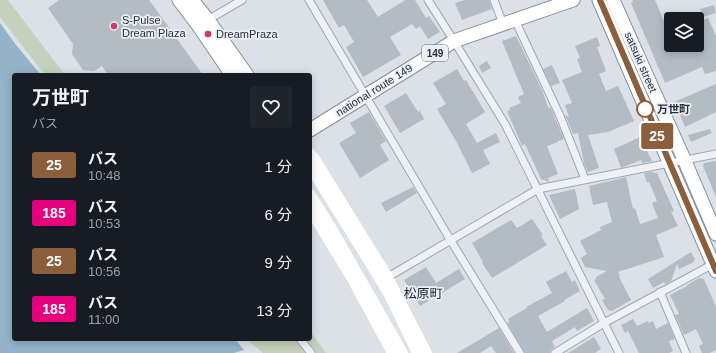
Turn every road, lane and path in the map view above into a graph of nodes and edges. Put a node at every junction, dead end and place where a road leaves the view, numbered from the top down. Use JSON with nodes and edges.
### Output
{"nodes":[{"id":1,"x":179,"y":0,"type":"edge"},
{"id":2,"x":192,"y":0,"type":"edge"},
{"id":3,"x":242,"y":0,"type":"edge"},
{"id":4,"x":309,"y":0,"type":"edge"},
{"id":5,"x":428,"y":0,"type":"edge"},
{"id":6,"x":494,"y":0,"type":"edge"},
{"id":7,"x":573,"y":0,"type":"edge"},
{"id":8,"x":600,"y":0,"type":"edge"},
{"id":9,"x":613,"y":0,"type":"edge"},
{"id":10,"x":203,"y":22,"type":"junction"},
{"id":11,"x":509,"y":22,"type":"junction"},
{"id":12,"x":454,"y":41,"type":"junction"},
{"id":13,"x":231,"y":73,"type":"edge"},
{"id":14,"x":245,"y":73,"type":"edge"},
{"id":15,"x":366,"y":95,"type":"junction"},
{"id":16,"x":312,"y":129,"type":"edge"},
{"id":17,"x":716,"y":154,"type":"edge"},
{"id":18,"x":312,"y":155,"type":"edge"},
{"id":19,"x":684,"y":159,"type":"junction"},
{"id":20,"x":668,"y":162,"type":"junction"},
{"id":21,"x":312,"y":170,"type":"edge"},
{"id":22,"x":585,"y":179,"type":"junction"},
{"id":23,"x":538,"y":189,"type":"junction"},
{"id":24,"x":312,"y":197,"type":"edge"},
{"id":25,"x":312,"y":212,"type":"edge"},
{"id":26,"x":716,"y":234,"type":"edge"},
{"id":27,"x":451,"y":241,"type":"junction"},
{"id":28,"x":715,"y":266,"type":"edge"},
{"id":29,"x":388,"y":277,"type":"junction"},
{"id":30,"x":660,"y":292,"type":"junction"},
{"id":31,"x":604,"y":323,"type":"junction"},
{"id":32,"x":302,"y":341,"type":"edge"},
{"id":33,"x":311,"y":353,"type":"edge"},
{"id":34,"x":392,"y":353,"type":"edge"},
{"id":35,"x":403,"y":353,"type":"edge"},
{"id":36,"x":417,"y":353,"type":"edge"},
{"id":37,"x":427,"y":353,"type":"edge"},
{"id":38,"x":520,"y":353,"type":"edge"},
{"id":39,"x":554,"y":353,"type":"edge"},
{"id":40,"x":619,"y":353,"type":"edge"},
{"id":41,"x":686,"y":353,"type":"edge"}],
"edges":[{"from":1,"to":10,"type":"highway"},
{"from":2,"to":10,"type":"highway"},
{"from":3,"to":10,"type":"street"},
{"from":4,"to":15,"type":"street"},
{"from":5,"to":12,"type":"street"},
{"from":6,"to":11,"type":"street"},
{"from":7,"to":11,"type":"highway","name":"national route 149","number":"149"},
{"from":8,"to":20,"type":"highway","name":"satsuki street"},
{"from":9,"to":19,"type":"highway","name":"satsuki street"},
{"from":10,"to":13,"type":"highway"},
{"from":10,"to":14,"type":"highway"},
{"from":11,"to":12,"type":"highway","name":"national route 149","number":"149"},
{"from":11,"to":22,"type":"street"},
{"from":12,"to":15,"type":"highway","name":"national route 149","number":"149"},
{"from":12,"to":23,"type":"street"},
{"from":15,"to":16,"type":"highway","name":"national route 149","number":"149"},
{"from":15,"to":27,"type":"street"},
{"from":17,"to":19,"type":"street"},
{"from":18,"to":29,"type":"street"},
{"from":19,"to":20,"type":"street"},
{"from":19,"to":26,"type":"highway","name":"satsuki street"},
{"from":20,"to":22,"type":"street"},
{"from":20,"to":28,"type":"highway","name":"satsuki street"},
{"from":21,"to":36,"type":"street"},
{"from":22,"to":23,"type":"street"},
{"from":23,"to":27,"type":"street"},
{"from":23,"to":31,"type":"street"},
{"from":24,"to":35,"type":"street"},
{"from":25,"to":34,"type":"street"},
{"from":27,"to":29,"type":"street"},
{"from":27,"to":38,"type":"street"},
{"from":28,"to":30,"type":"street"},
{"from":29,"to":37,"type":"street"},
{"from":30,"to":31,"type":"street"},
{"from":30,"to":41,"type":"street"},
{"from":31,"to":39,"type":"street"},
{"from":31,"to":40,"type":"street"},
{"from":32,"to":33,"type":"street"}]}
